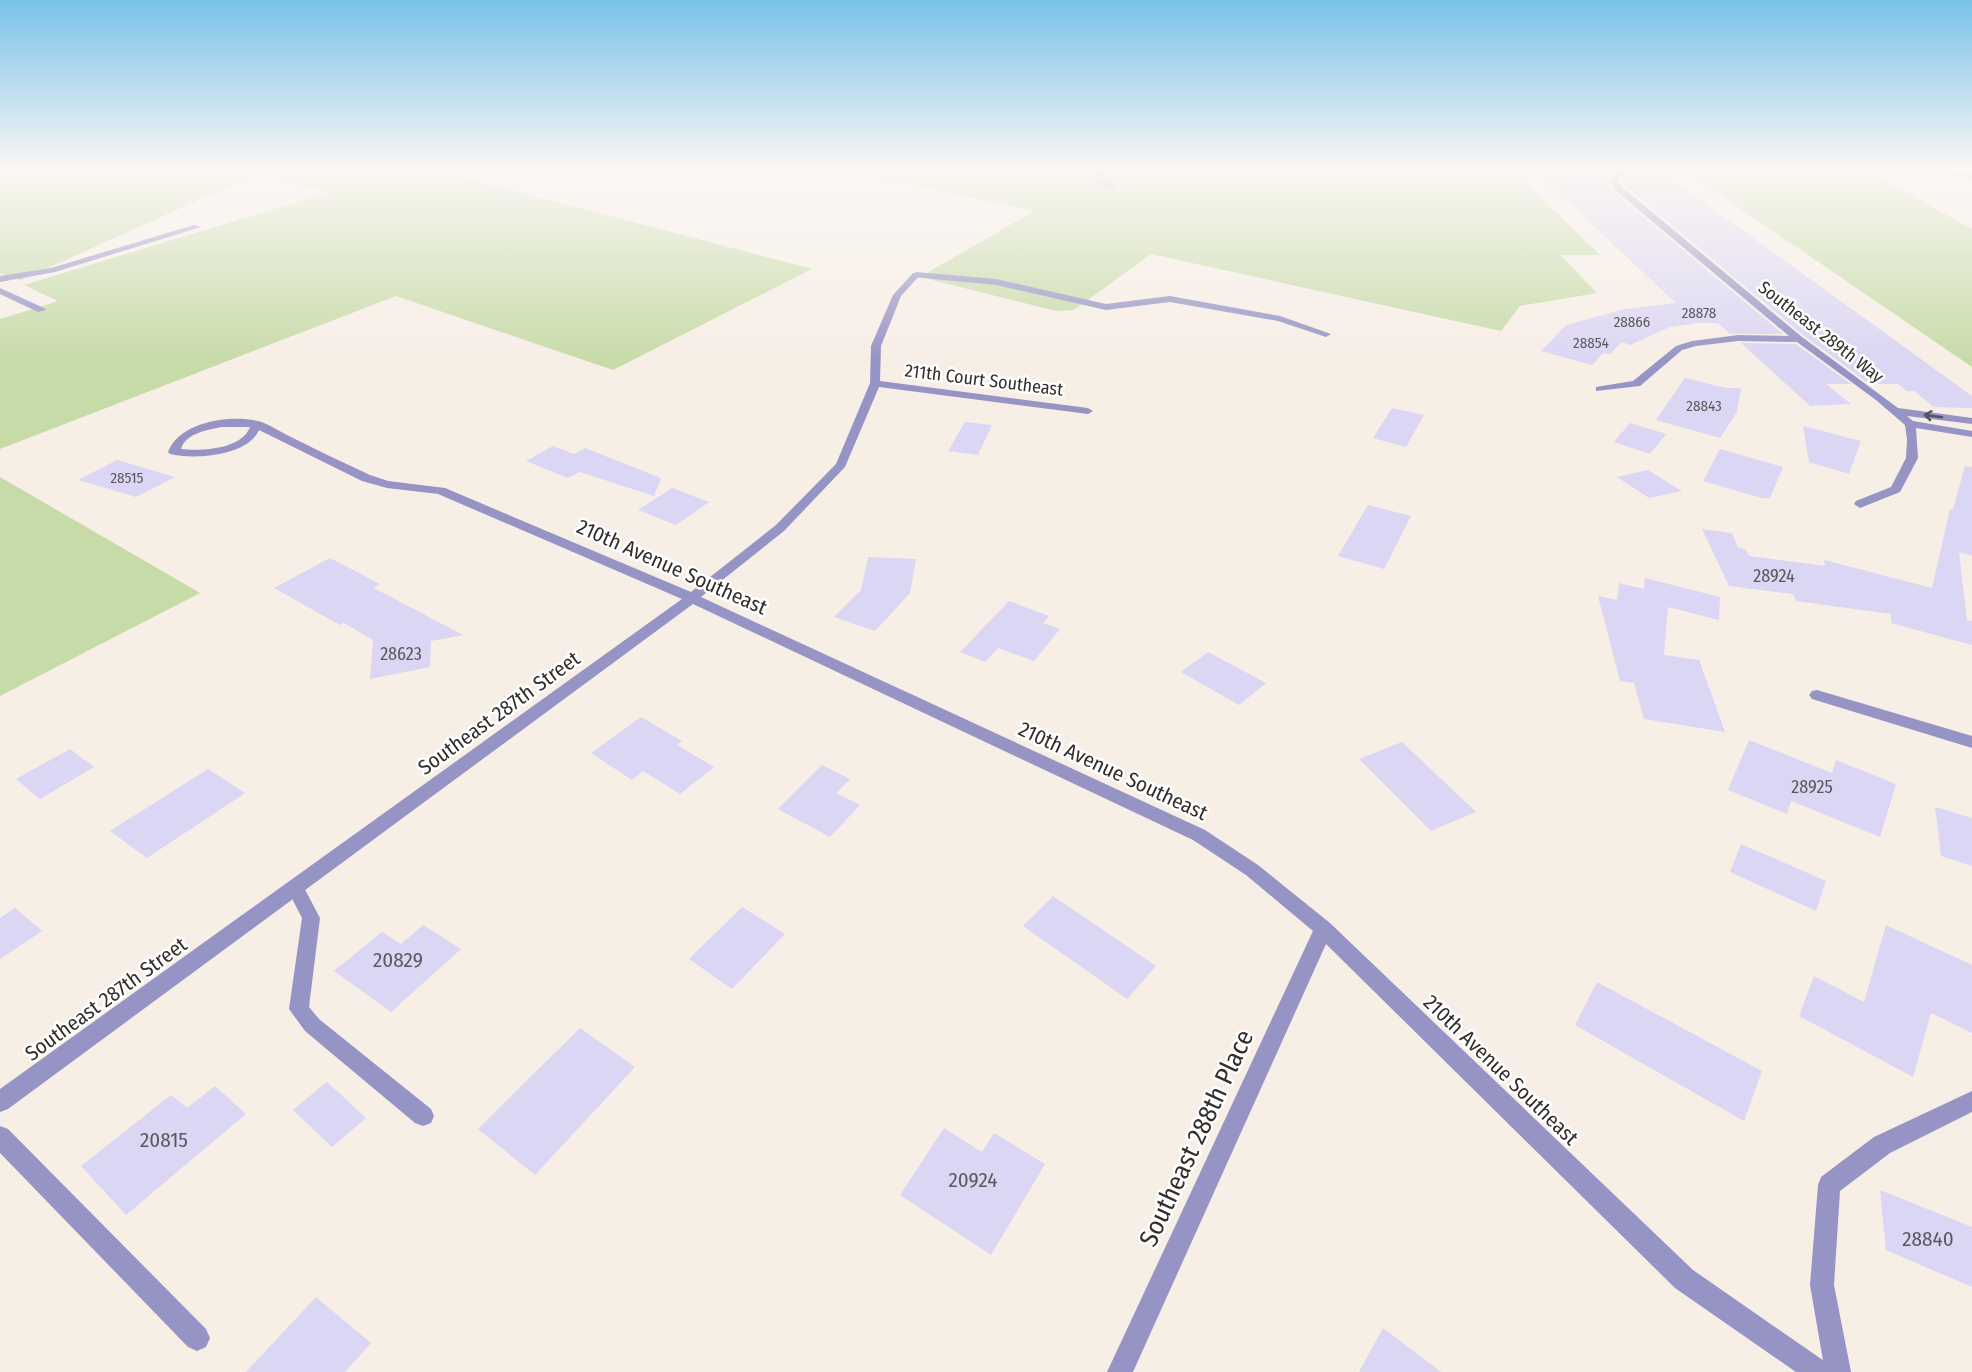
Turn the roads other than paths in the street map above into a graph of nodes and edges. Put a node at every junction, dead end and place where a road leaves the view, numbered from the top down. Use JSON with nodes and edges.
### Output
{"nodes":[{"id":1,"x":177,"y":233,"type":"edge"},
{"id":2,"x":1672,"y":233,"type":"edge"},
{"id":3,"x":0,"y":279,"type":"edge"},
{"id":4,"x":0,"y":291,"type":"edge"},
{"id":5,"x":41,"y":310,"type":"dead end"},
{"id":6,"x":1326,"y":334,"type":"dead end"},
{"id":7,"x":1799,"y":339,"type":"junction"},
{"id":8,"x":875,"y":383,"type":"junction"},
{"id":9,"x":1600,"y":389,"type":"dead end"},
{"id":10,"x":1088,"y":411,"type":"dead end"},
{"id":11,"x":1894,"y":411,"type":"junction"},
{"id":12,"x":1972,"y":421,"type":"edge"},
{"id":13,"x":256,"y":424,"type":"junction"},
{"id":14,"x":1910,"y":424,"type":"junction"},
{"id":15,"x":1972,"y":434,"type":"edge"},
{"id":16,"x":1860,"y":504,"type":"dead end"},
{"id":17,"x":692,"y":598,"type":"junction"},
{"id":18,"x":1817,"y":696,"type":"dead end"},
{"id":19,"x":1972,"y":742,"type":"edge"},
{"id":20,"x":295,"y":887,"type":"junction"},
{"id":21,"x":1323,"y":928,"type":"junction"},
{"id":22,"x":1972,"y":1101,"type":"edge"},
{"id":23,"x":0,"y":1102,"type":"edge"},
{"id":24,"x":423,"y":1116,"type":"dead end"},
{"id":25,"x":0,"y":1137,"type":"edge"},
{"id":26,"x":197,"y":1338,"type":"dead end"},
{"id":27,"x":1120,"y":1372,"type":"edge"},
{"id":28,"x":1818,"y":1372,"type":"edge"},
{"id":29,"x":1838,"y":1372,"type":"edge"}],
"edges":[{"from":1,"to":3,"type":"street"},
{"from":2,"to":7,"type":"street","name":"Southeast 289th Way"},
{"from":4,"to":5,"type":"street"},
{"from":6,"to":8,"type":"street","name":"Southeast 287th Street"},
{"from":7,"to":9,"type":"street"},
{"from":7,"to":11,"type":"street","name":"Southeast 289th Way"},
{"from":8,"to":10,"type":"street","name":"211th Court Southeast"},
{"from":8,"to":17,"type":"street","name":"Southeast 287th Street"},
{"from":12,"to":11,"type":"street","one_way":true},
{"from":11,"to":14,"type":"street","name":"Southeast 289th Way"},
{"from":13,"to":13,"type":"street","name":"210th Avenue Southeast"},
{"from":13,"to":17,"type":"street","name":"210th Avenue Southeast"},
{"from":14,"to":15,"type":"street"},
{"from":14,"to":16,"type":"street"},
{"from":17,"to":20,"type":"street","name":"Southeast 287th Street"},
{"from":17,"to":21,"type":"street","name":"210th Avenue Southeast"},
{"from":18,"to":19,"type":"street"},
{"from":20,"to":23,"type":"street","name":"Southeast 287th Street"},
{"from":20,"to":24,"type":"street"},
{"from":21,"to":27,"type":"street","name":"Southeast 288th Place"},
{"from":21,"to":28,"type":"street","name":"210th Avenue Southeast"},
{"from":22,"to":29,"type":"street"},
{"from":25,"to":26,"type":"street"}]}
